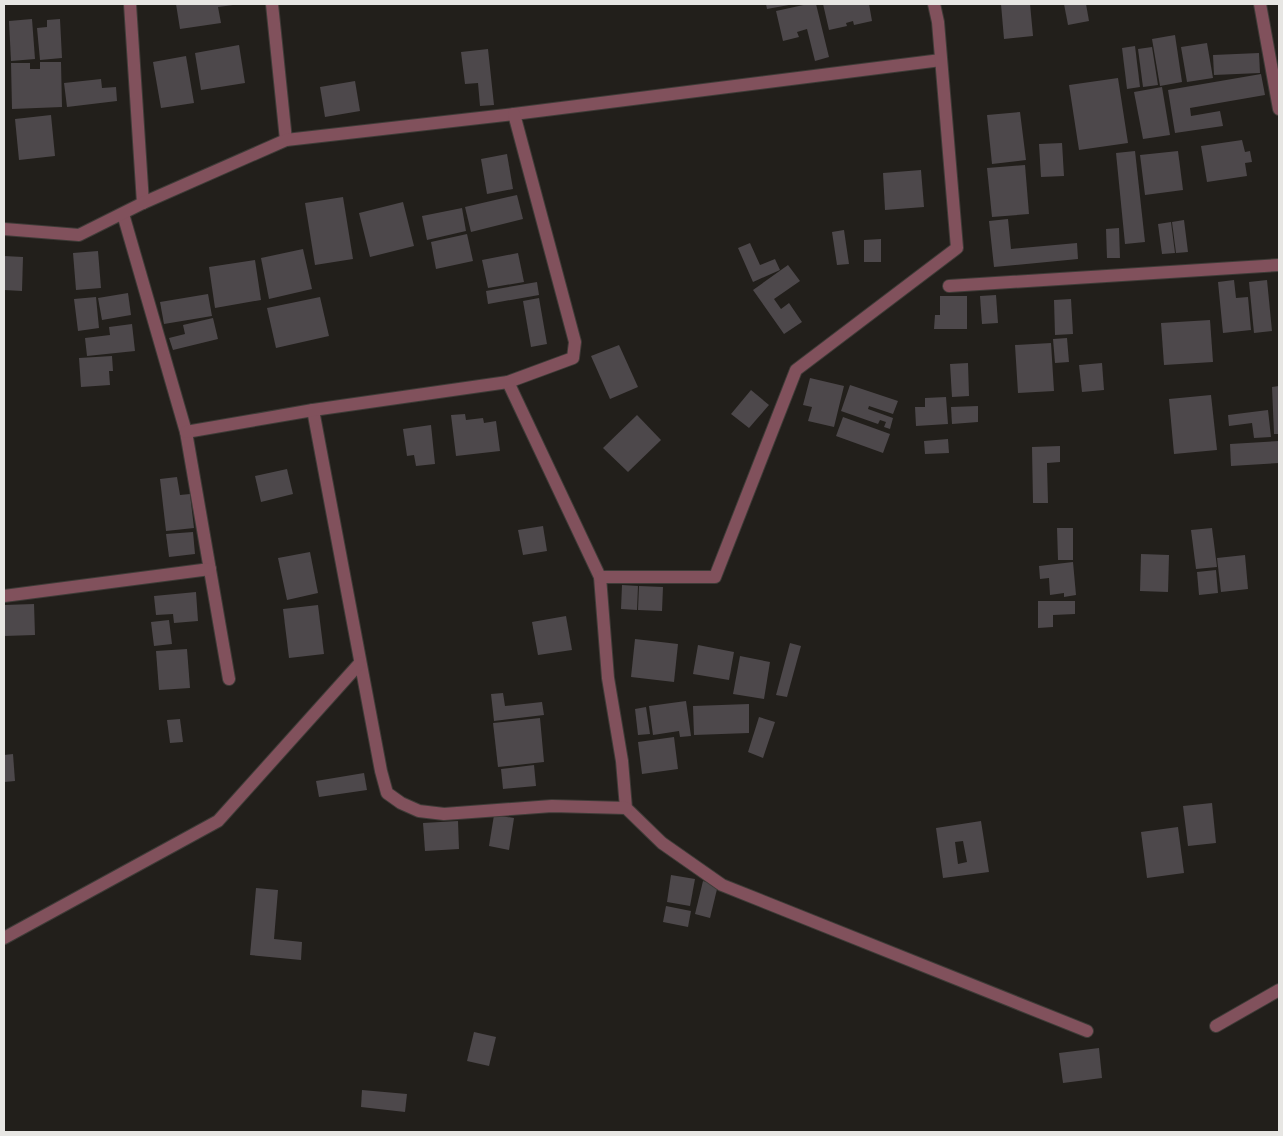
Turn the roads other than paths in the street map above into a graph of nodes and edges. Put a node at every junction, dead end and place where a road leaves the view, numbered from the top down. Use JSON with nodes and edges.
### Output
{"nodes":[{"id":1,"x":130,"y":4,"type":"edge"},
{"id":2,"x":272,"y":4,"type":"edge"},
{"id":3,"x":934,"y":4,"type":"edge"},
{"id":4,"x":1260,"y":4,"type":"edge"},
{"id":5,"x":941,"y":60,"type":"junction"},
{"id":6,"x":1279,"y":109,"type":"edge"},
{"id":7,"x":514,"y":114,"type":"junction"},
{"id":8,"x":286,"y":140,"type":"junction"},
{"id":9,"x":143,"y":203,"type":"junction"},
{"id":10,"x":124,"y":214,"type":"junction"},
{"id":11,"x":4,"y":229,"type":"edge"},
{"id":12,"x":1279,"y":265,"type":"edge"},
{"id":13,"x":949,"y":286,"type":"dead end"},
{"id":14,"x":508,"y":382,"type":"junction"},
{"id":15,"x":313,"y":410,"type":"junction"},
{"id":16,"x":186,"y":432,"type":"junction"},
{"id":17,"x":210,"y":570,"type":"junction"},
{"id":18,"x":600,"y":577,"type":"junction"},
{"id":19,"x":4,"y":596,"type":"edge"},
{"id":20,"x":360,"y":663,"type":"junction"},
{"id":21,"x":229,"y":679,"type":"dead end"},
{"id":22,"x":626,"y":808,"type":"junction"},
{"id":23,"x":4,"y":938,"type":"edge"},
{"id":24,"x":1279,"y":990,"type":"edge"},
{"id":25,"x":1216,"y":1026,"type":"dead end"},
{"id":26,"x":1087,"y":1031,"type":"dead end"}],
"edges":[{"from":1,"to":9,"type":"street"},
{"from":2,"to":8,"type":"street"},
{"from":3,"to":5,"type":"street"},
{"from":4,"to":6,"type":"street"},
{"from":5,"to":7,"type":"street"},
{"from":5,"to":18,"type":"street"},
{"from":7,"to":8,"type":"street"},
{"from":7,"to":14,"type":"street"},
{"from":8,"to":9,"type":"street"},
{"from":9,"to":10,"type":"street"},
{"from":10,"to":11,"type":"street"},
{"from":10,"to":16,"type":"street"},
{"from":12,"to":13,"type":"street"},
{"from":14,"to":15,"type":"street"},
{"from":14,"to":18,"type":"street"},
{"from":15,"to":16,"type":"street"},
{"from":15,"to":20,"type":"street"},
{"from":16,"to":17,"type":"street"},
{"from":17,"to":19,"type":"street"},
{"from":17,"to":21,"type":"street"},
{"from":18,"to":22,"type":"street"},
{"from":20,"to":22,"type":"street"},
{"from":20,"to":23,"type":"street"},
{"from":22,"to":26,"type":"street"},
{"from":24,"to":25,"type":"street"}]}
